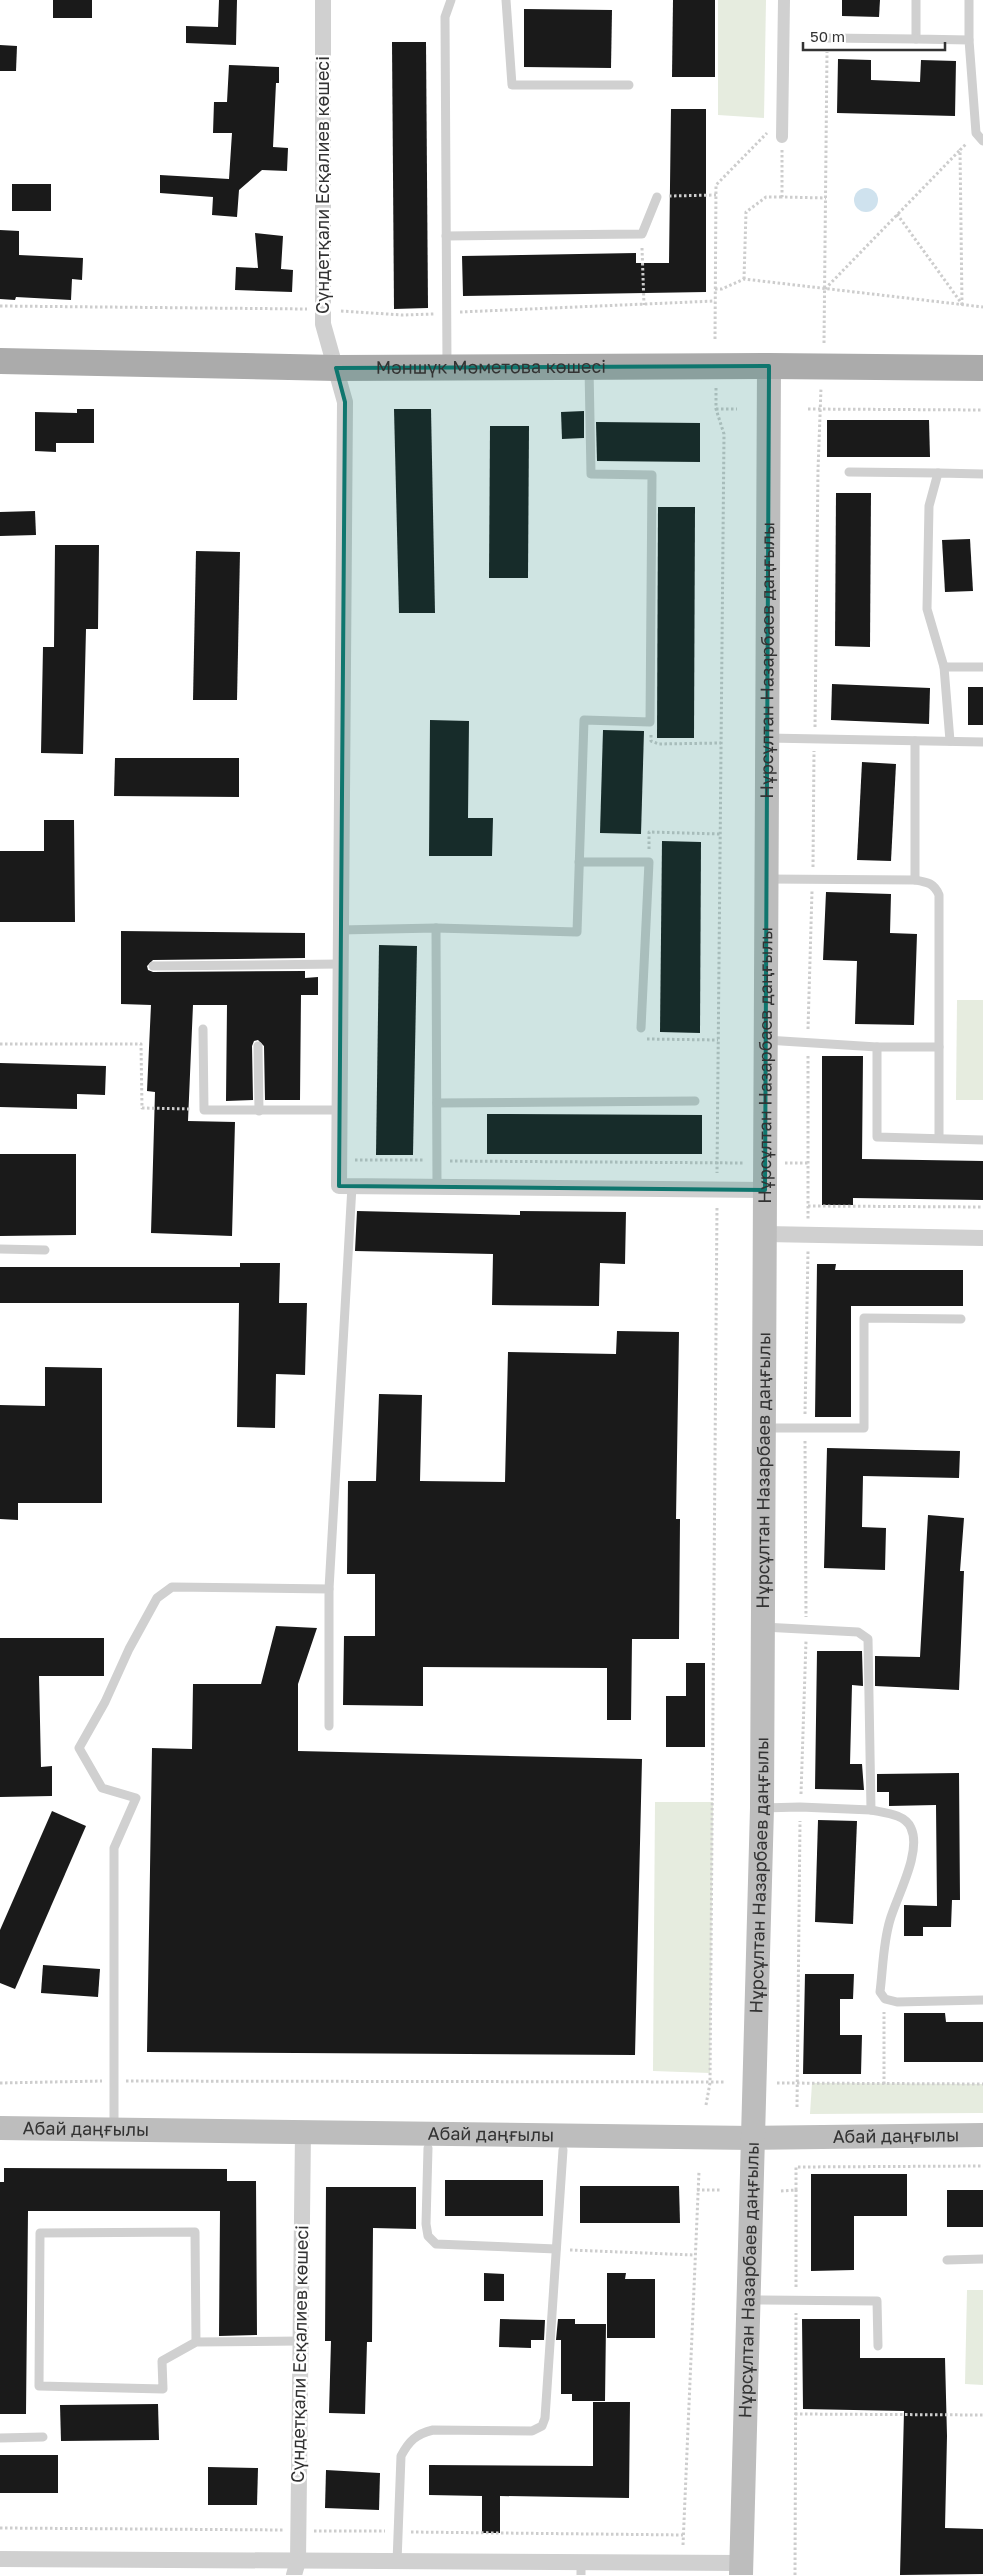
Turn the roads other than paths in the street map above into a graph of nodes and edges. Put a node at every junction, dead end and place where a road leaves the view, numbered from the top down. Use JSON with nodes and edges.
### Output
{"nodes":[{"id":1,"x":323,"y":0,"type":"edge"},
{"id":2,"x":451,"y":0,"type":"edge"},
{"id":3,"x":506,"y":0,"type":"edge"},
{"id":4,"x":784,"y":0,"type":"edge"},
{"id":5,"x":916,"y":0,"type":"edge"},
{"id":6,"x":969,"y":0,"type":"edge"},
{"id":7,"x":827,"y":38,"type":"road end"},
{"id":8,"x":916,"y":39,"type":"junction"},
{"id":9,"x":969,"y":40,"type":"junction"},
{"id":10,"x":629,"y":85,"type":"dead end"},
{"id":11,"x":782,"y":137,"type":"road end"},
{"id":12,"x":983,"y":141,"type":"edge"},
{"id":13,"x":657,"y":197,"type":"road end"},
{"id":14,"x":446,"y":236,"type":"junction"},
{"id":15,"x":0,"y":361,"type":"edge"},
{"id":16,"x":769,"y":366,"type":"junction"},
{"id":17,"x":447,"y":367,"type":"junction"},
{"id":18,"x":589,"y":367,"type":"junction"},
{"id":19,"x":336,"y":368,"type":"junction"},
{"id":20,"x":983,"y":368,"type":"edge"},
{"id":21,"x":849,"y":472,"type":"dead end"},
{"id":22,"x":938,"y":473,"type":"junction"},
{"id":23,"x":983,"y":474,"type":"edge"},
{"id":24,"x":944,"y":667,"type":"junction"},
{"id":25,"x":983,"y":667,"type":"edge"},
{"id":26,"x":767,"y":738,"type":"junction"},
{"id":27,"x":914,"y":741,"type":"junction"},
{"id":28,"x":950,"y":741,"type":"junction"},
{"id":29,"x":983,"y":742,"type":"edge"},
{"id":30,"x":579,"y":862,"type":"junction"},
{"id":31,"x":766,"y":879,"type":"junction"},
{"id":32,"x":915,"y":880,"type":"junction"},
{"id":33,"x":436,"y":928,"type":"junction"},
{"id":34,"x":340,"y":930,"type":"junction"},
{"id":35,"x":340,"y":964,"type":"junction"},
{"id":36,"x":153,"y":966,"type":"dead end"},
{"id":37,"x":641,"y":1028,"type":"road end"},
{"id":38,"x":203,"y":1029,"type":"dead end"},
{"id":39,"x":766,"y":1040,"type":"junction"},
{"id":40,"x":258,"y":1046,"type":"dead end"},
{"id":41,"x":877,"y":1047,"type":"junction"},
{"id":42,"x":939,"y":1048,"type":"junction"},
{"id":43,"x":694,"y":1101,"type":"dead end"},
{"id":44,"x":437,"y":1103,"type":"junction"},
{"id":45,"x":339,"y":1110,"type":"junction"},
{"id":46,"x":259,"y":1111,"type":"junction"},
{"id":47,"x":939,"y":1138,"type":"junction"},
{"id":48,"x":983,"y":1140,"type":"edge"},
{"id":49,"x":352,"y":1186,"type":"junction"},
{"id":50,"x":436,"y":1186,"type":"junction"},
{"id":51,"x":765,"y":1190,"type":"junction"},
{"id":52,"x":765,"y":1234,"type":"junction"},
{"id":53,"x":983,"y":1238,"type":"edge"},
{"id":54,"x":0,"y":1249,"type":"edge"},
{"id":55,"x":45,"y":1250,"type":"dead end"},
{"id":56,"x":962,"y":1319,"type":"dead end"},
{"id":57,"x":764,"y":1428,"type":"junction"},
{"id":58,"x":328,"y":1589,"type":"junction"},
{"id":59,"x":763,"y":1627,"type":"junction"},
{"id":60,"x":329,"y":1726,"type":"dead end"},
{"id":61,"x":762,"y":1808,"type":"junction"},
{"id":62,"x":871,"y":1810,"type":"junction"},
{"id":63,"x":983,"y":2000,"type":"edge"},
{"id":64,"x":0,"y":2128,"type":"edge"},
{"id":65,"x":114,"y":2129,"type":"junction"},
{"id":66,"x":303,"y":2132,"type":"junction"},
{"id":67,"x":983,"y":2135,"type":"edge"},
{"id":68,"x":752,"y":2138,"type":"junction"},
{"id":69,"x":428,"y":2148,"type":"dead end"},
{"id":70,"x":563,"y":2150,"type":"dead end"},
{"id":71,"x":556,"y":2249,"type":"junction"},
{"id":72,"x":983,"y":2259,"type":"edge"},
{"id":73,"x":947,"y":2260,"type":"dead end"},
{"id":74,"x":748,"y":2300,"type":"junction"},
{"id":75,"x":299,"y":2341,"type":"junction"},
{"id":76,"x":196,"y":2342,"type":"junction"},
{"id":77,"x":878,"y":2346,"type":"dead end"},
{"id":78,"x":43,"y":2437,"type":"dead end"},
{"id":79,"x":0,"y":2438,"type":"edge"},
{"id":80,"x":0,"y":2559,"type":"edge"},
{"id":81,"x":397,"y":2562,"type":"junction"},
{"id":82,"x":296,"y":2568,"type":"edge"},
{"id":83,"x":581,"y":2569,"type":"edge"},
{"id":84,"x":741,"y":2569,"type":"edge"}],
"edges":[{"from":1,"to":19,"type":"street","name":"Сүндетқали Есқалиев көшесі"},
{"from":2,"to":14,"type":"lane"},
{"from":3,"to":10,"type":"lane"},
{"from":4,"to":11,"type":"street"},
{"from":5,"to":8,"type":"lane"},
{"from":6,"to":9,"type":"lane"},
{"from":7,"to":8,"type":"lane"},
{"from":8,"to":9,"type":"lane"},
{"from":9,"to":12,"type":"lane"},
{"from":13,"to":14,"type":"lane"},
{"from":14,"to":17,"type":"lane"},
{"from":15,"to":19,"type":"main road","name":"Мәншүк Мәметова көшесі"},
{"from":16,"to":18,"type":"main road","name":"Мәншүк Мәметова көшесі"},
{"from":16,"to":20,"type":"main road","name":"Мәншүк Мәметова көшесі"},
{"from":16,"to":26,"type":"main road","name":"Нұрсұлтан Назарбаев даңғылы"},
{"from":17,"to":18,"type":"main road","name":"Мәншүк Мәметова көшесі"},
{"from":17,"to":19,"type":"main road","name":"Мәншүк Мәметова көшесі"},
{"from":18,"to":30,"type":"lane"},
{"from":19,"to":34,"type":"street","name":"Сүндетқали Есқалиев көшесі"},
{"from":21,"to":22,"type":"lane"},
{"from":22,"to":23,"type":"lane"},
{"from":22,"to":24,"type":"lane"},
{"from":24,"to":25,"type":"lane"},
{"from":24,"to":28,"type":"lane"},
{"from":26,"to":27,"type":"lane"},
{"from":26,"to":31,"type":"main road","name":"Нұрсұлтан Назарбаев даңғылы"},
{"from":27,"to":28,"type":"lane"},
{"from":27,"to":32,"type":"lane"},
{"from":28,"to":29,"type":"lane"},
{"from":30,"to":33,"type":"lane"},
{"from":30,"to":37,"type":"lane"},
{"from":31,"to":32,"type":"lane"},
{"from":31,"to":39,"type":"main road","name":"Нұрсұлтан Назарбаев даңғылы"},
{"from":32,"to":42,"type":"lane"},
{"from":33,"to":34,"type":"lane"},
{"from":33,"to":44,"type":"lane"},
{"from":34,"to":35,"type":"street","name":"Сүндетқали Есқалиев көшесі"},
{"from":35,"to":36,"type":"lane"},
{"from":35,"to":45,"type":"street","name":"Сүндетқали Есқалиев көшесі"},
{"from":38,"to":46,"type":"lane"},
{"from":39,"to":41,"type":"lane"},
{"from":39,"to":51,"type":"main road","name":"Нұрсұлтан Назарбаев даңғылы"},
{"from":40,"to":46,"type":"lane"},
{"from":41,"to":42,"type":"lane"},
{"from":41,"to":47,"type":"lane"},
{"from":42,"to":47,"type":"lane"},
{"from":43,"to":44,"type":"lane"},
{"from":44,"to":50,"type":"lane"},
{"from":45,"to":46,"type":"lane"},
{"from":45,"to":49,"type":"street","name":"Сүндетқали Есқалиев көшесі"},
{"from":47,"to":48,"type":"lane"},
{"from":49,"to":50,"type":"street"},
{"from":49,"to":58,"type":"lane"},
{"from":50,"to":51,"type":"street"},
{"from":51,"to":52,"type":"main road","name":"Нұрсұлтан Назарбаев даңғылы"},
{"from":52,"to":53,"type":"street"},
{"from":52,"to":57,"type":"main road","name":"Нұрсұлтан Назарбаев даңғылы"},
{"from":54,"to":55,"type":"lane"},
{"from":56,"to":57,"type":"lane"},
{"from":57,"to":59,"type":"main road","name":"Нұрсұлтан Назарбаев даңғылы"},
{"from":58,"to":60,"type":"lane"},
{"from":58,"to":65,"type":"lane"},
{"from":59,"to":61,"type":"main road","name":"Нұрсұлтан Назарбаев даңғылы"},
{"from":59,"to":62,"type":"lane"},
{"from":61,"to":62,"type":"lane"},
{"from":61,"to":68,"type":"main road","name":"Нұрсұлтан Назарбаев даңғылы"},
{"from":62,"to":63,"type":"lane"},
{"from":64,"to":65,"type":"main road","name":"Абай даңғылы"},
{"from":65,"to":66,"type":"main road","name":"Абай даңғылы"},
{"from":66,"to":68,"type":"main road","name":"Абай даңғылы"},
{"from":66,"to":75,"type":"street","name":"Сүндетқали Есқалиев көшесі"},
{"from":67,"to":68,"type":"main road","name":"Абай даңғылы"},
{"from":68,"to":74,"type":"main road","name":"Нұрсұлтан Назарбаев даңғылы"},
{"from":69,"to":71,"type":"lane"},
{"from":70,"to":71,"type":"lane"},
{"from":71,"to":81,"type":"lane"},
{"from":72,"to":73,"type":"lane"},
{"from":74,"to":77,"type":"lane"},
{"from":74,"to":84,"type":"main road","name":"Нұрсұлтан Назарбаев даңғылы"},
{"from":75,"to":76,"type":"lane"},
{"from":75,"to":82,"type":"street","name":"Сүндетқали Есқалиев көшесі"},
{"from":76,"to":76,"type":"lane"},
{"from":78,"to":79,"type":"lane"},
{"from":80,"to":82,"type":"street"},
{"from":81,"to":82,"type":"street"},
{"from":81,"to":83,"type":"street"},
{"from":83,"to":84,"type":"street"}]}
